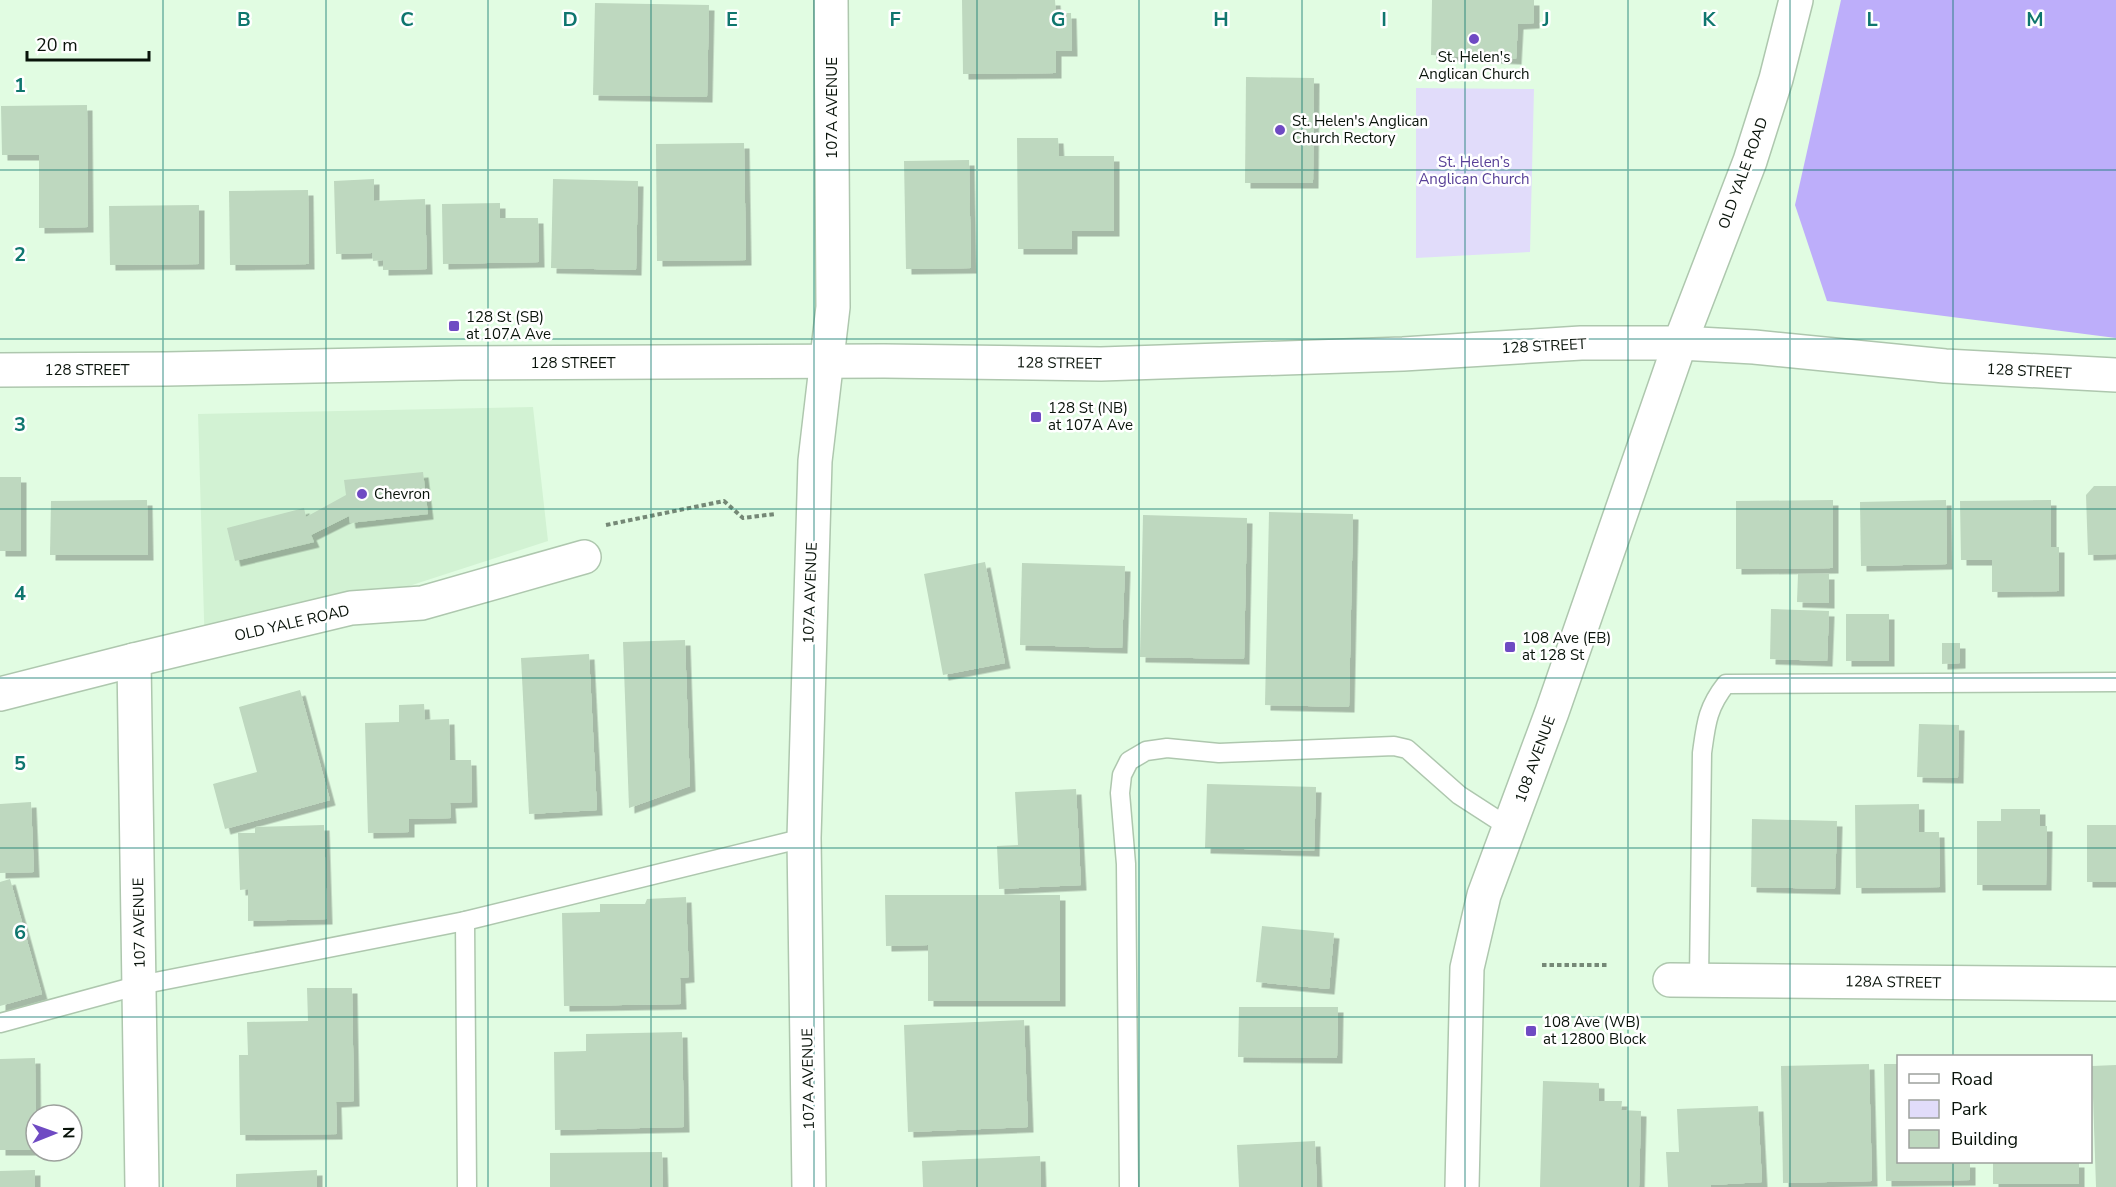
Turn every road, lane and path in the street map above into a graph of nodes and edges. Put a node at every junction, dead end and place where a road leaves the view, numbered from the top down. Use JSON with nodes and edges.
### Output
{"nodes":[{"id":1,"x":831,"y":0,"type":"edge"},
{"id":2,"x":1796,"y":0,"type":"edge"},
{"id":3,"x":1680,"y":344,"type":"junction"},
{"id":4,"x":826,"y":362,"type":"junction"},
{"id":5,"x":0,"y":370,"type":"edge"},
{"id":6,"x":2116,"y":375,"type":"edge"},
{"id":7,"x":780,"y":513,"type":"dead end"},
{"id":8,"x":603,"y":526,"type":"dead end"},
{"id":9,"x":584,"y":557,"type":"dead end"},
{"id":10,"x":134,"y":660,"type":"junction"},
{"id":11,"x":2116,"y":682,"type":"edge"},
{"id":12,"x":0,"y":694,"type":"edge"},
{"id":13,"x":1510,"y":828,"type":"junction"},
{"id":14,"x":804,"y":838,"type":"junction"},
{"id":15,"x":465,"y":921,"type":"junction"},
{"id":16,"x":1609,"y":965,"type":"dead end"},
{"id":17,"x":1542,"y":966,"type":"dead end"},
{"id":18,"x":1684,"y":980,"type":"joint"},
{"id":19,"x":2116,"y":984,"type":"edge"},
{"id":20,"x":140,"y":985,"type":"junction"},
{"id":21,"x":0,"y":1023,"type":"edge"},
{"id":22,"x":142,"y":1187,"type":"edge"},
{"id":23,"x":467,"y":1187,"type":"edge"},
{"id":24,"x":809,"y":1187,"type":"edge"},
{"id":25,"x":1129,"y":1187,"type":"edge"},
{"id":26,"x":1462,"y":1187,"type":"edge"}],
"edges":[{"from":1,"to":4,"type":"street","name":"107A AVENUE"},
{"from":2,"to":3,"type":"street","name":"OLD YALE ROAD"},
{"from":3,"to":4,"type":"street","name":"128 STREET"},
{"from":3,"to":6,"type":"street","name":"128 STREET"},
{"from":3,"to":13,"type":"street","name":"108 AVENUE"},
{"from":4,"to":5,"type":"street","name":"128 STREET"},
{"from":4,"to":14,"type":"street","name":"107A AVENUE"},
{"from":7,"to":8,"type":"path"},
{"from":9,"to":10,"type":"street","name":"OLD YALE ROAD"},
{"from":10,"to":12,"type":"street","name":"OLD YALE ROAD"},
{"from":10,"to":20,"type":"street","name":"107 AVENUE"},
{"from":11,"to":18,"type":"lane"},
{"from":13,"to":25,"type":"lane"},
{"from":13,"to":26,"type":"street","name":"108 AVENUE"},
{"from":14,"to":15,"type":"lane"},
{"from":14,"to":24,"type":"street","name":"107A AVENUE"},
{"from":15,"to":20,"type":"lane"},
{"from":15,"to":23,"type":"lane"},
{"from":16,"to":17,"type":"path"},
{"from":18,"to":19,"type":"street","name":"128A STREET"},
{"from":20,"to":21,"type":"lane"},
{"from":20,"to":22,"type":"street","name":"107 AVENUE"}]}
